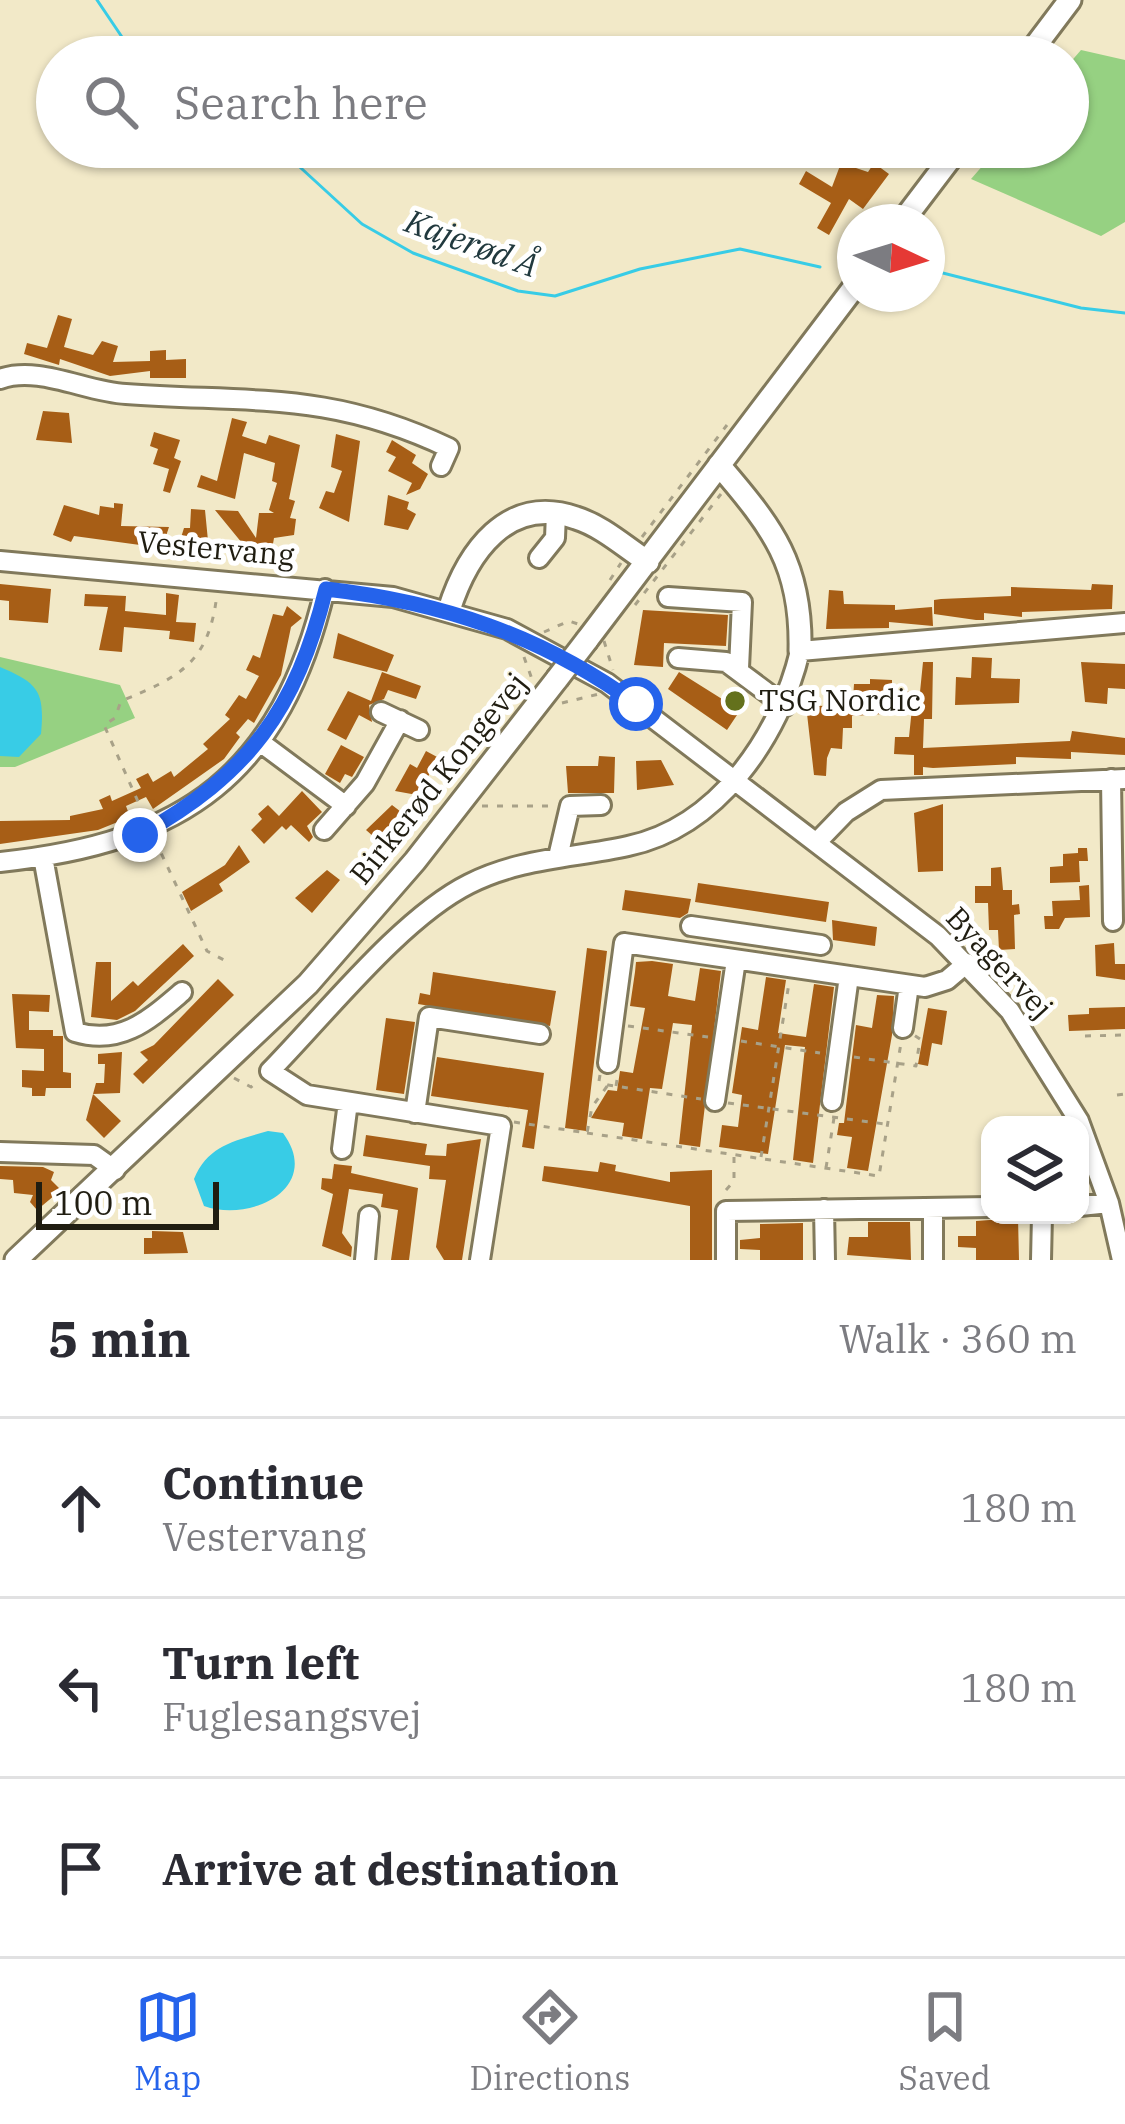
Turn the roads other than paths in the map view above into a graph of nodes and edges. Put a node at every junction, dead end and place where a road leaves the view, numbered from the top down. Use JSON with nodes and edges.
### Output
{"nodes":[{"id":1,"x":1070,"y":0,"type":"edge"},
{"id":2,"x":1043,"y":36,"type":"edge"},
{"id":3,"x":943,"y":168,"type":"edge"},
{"id":4,"x":916,"y":204,"type":"edge"},
{"id":5,"x":837,"y":310,"type":"edge"},
{"id":6,"x":0,"y":381,"type":"edge"},
{"id":7,"x":0,"y":403,"type":"edge"},
{"id":8,"x":445,"y":457,"type":"dead end"},
{"id":9,"x":719,"y":465,"type":"junction"},
{"id":10,"x":556,"y":513,"type":"junction"},
{"id":11,"x":539,"y":558,"type":"dead end"},
{"id":12,"x":0,"y":561,"type":"edge"},
{"id":13,"x":648,"y":562,"type":"junction"},
{"id":14,"x":326,"y":589,"type":"junction"},
{"id":15,"x":668,"y":597,"type":"dead end"},
{"id":16,"x":449,"y":610,"type":"junction"},
{"id":17,"x":1125,"y":623,"type":"edge"},
{"id":18,"x":800,"y":652,"type":"junction"},
{"id":19,"x":678,"y":658,"type":"dead end"},
{"id":20,"x":739,"y":668,"type":"junction"},
{"id":21,"x":784,"y":706,"type":"junction"},
{"id":22,"x":419,"y":730,"type":"dead end"},
{"id":23,"x":260,"y":742,"type":"junction"},
{"id":24,"x":1118,"y":779,"type":"edge"},
{"id":25,"x":735,"y":781,"type":"junction"},
{"id":26,"x":601,"y":805,"type":"dead end"},
{"id":27,"x":346,"y":806,"type":"junction"},
{"id":28,"x":324,"y":830,"type":"dead end"},
{"id":29,"x":817,"y":842,"type":"junction"},
{"id":30,"x":43,"y":857,"type":"junction"},
{"id":31,"x":558,"y":857,"type":"junction"},
{"id":32,"x":0,"y":862,"type":"edge"},
{"id":33,"x":1113,"y":920,"type":"dead end"},
{"id":34,"x":692,"y":926,"type":"dead end"},
{"id":35,"x":778,"y":939,"type":"junction"},
{"id":36,"x":821,"y":945,"type":"dead end"},
{"id":37,"x":736,"y":960,"type":"junction"},
{"id":38,"x":967,"y":963,"type":"junction"},
{"id":39,"x":783,"y":967,"type":"junction"},
{"id":40,"x":849,"y":976,"type":"junction"},
{"id":41,"x":909,"y":985,"type":"junction"},
{"id":42,"x":182,"y":992,"type":"dead end"},
{"id":43,"x":903,"y":1028,"type":"road end"},
{"id":44,"x":539,"y":1034,"type":"dead end"},
{"id":45,"x":608,"y":1064,"type":"dead end"},
{"id":46,"x":715,"y":1101,"type":"road end"},
{"id":47,"x":832,"y":1101,"type":"road end"},
{"id":48,"x":348,"y":1102,"type":"junction"},
{"id":49,"x":415,"y":1113,"type":"junction"},
{"id":50,"x":342,"y":1148,"type":"dead end"},
{"id":51,"x":0,"y":1152,"type":"edge"},
{"id":52,"x":115,"y":1170,"type":"junction"},
{"id":53,"x":1108,"y":1203,"type":"junction"},
{"id":54,"x":1089,"y":1204,"type":"edge"},
{"id":55,"x":933,"y":1208,"type":"junction"},
{"id":56,"x":981,"y":1208,"type":"edge"},
{"id":57,"x":824,"y":1209,"type":"junction"},
{"id":58,"x":369,"y":1216,"type":"dead end"},
{"id":59,"x":1042,"y":1224,"type":"edge"},
{"id":60,"x":16,"y":1260,"type":"edge"},
{"id":61,"x":365,"y":1260,"type":"edge"},
{"id":62,"x":480,"y":1260,"type":"edge"},
{"id":63,"x":726,"y":1260,"type":"edge"},
{"id":64,"x":825,"y":1260,"type":"edge"},
{"id":65,"x":933,"y":1260,"type":"edge"},
{"id":66,"x":1041,"y":1260,"type":"edge"},
{"id":67,"x":1122,"y":1260,"type":"edge"}],
"edges":[{"from":1,"to":2,"type":"main road"},
{"from":3,"to":4,"type":"main road"},
{"from":5,"to":9,"type":"main road","name":"Birkerød Kongevej"},
{"from":6,"to":7,"type":"street"},
{"from":6,"to":8,"type":"street"},
{"from":9,"to":13,"type":"main road","name":"Birkerød Kongevej"},
{"from":9,"to":18,"type":"main road"},
{"from":10,"to":11,"type":"street"},
{"from":10,"to":13,"type":"main road"},
{"from":10,"to":16,"type":"main road"},
{"from":12,"to":14,"type":"street","name":"Vestervang"},
{"from":13,"to":52,"type":"main road","name":"Birkerød Kongevej","bridge":true},
{"from":14,"to":16,"type":"street","name":"Vestervang"},
{"from":14,"to":23,"type":"street"},
{"from":15,"to":20,"type":"street"},
{"from":16,"to":25,"type":"street","name":"Vestervang"},
{"from":17,"to":18,"type":"street"},
{"from":18,"to":21,"type":"street"},
{"from":19,"to":20,"type":"street"},
{"from":20,"to":21,"type":"street"},
{"from":21,"to":25,"type":"street"},
{"from":22,"to":27,"type":"street"},
{"from":23,"to":27,"type":"street"},
{"from":23,"to":30,"type":"street"},
{"from":24,"to":29,"type":"street"},
{"from":24,"to":33,"type":"street"},
{"from":25,"to":29,"type":"street","name":"Byagervej"},
{"from":25,"to":31,"type":"street"},
{"from":26,"to":31,"type":"street"},
{"from":27,"to":28,"type":"street"},
{"from":29,"to":38,"type":"street","name":"Byagervej"},
{"from":30,"to":32,"type":"street"},
{"from":30,"to":42,"type":"street"},
{"from":31,"to":48,"type":"street"},
{"from":34,"to":35,"type":"street"},
{"from":35,"to":36,"type":"street"},
{"from":35,"to":39,"type":"street"},
{"from":37,"to":39,"type":"street"},
{"from":37,"to":45,"type":"street"},
{"from":37,"to":46,"type":"street"},
{"from":38,"to":41,"type":"street"},
{"from":38,"to":53,"type":"street","name":"Byagervej"},
{"from":39,"to":40,"type":"street"},
{"from":40,"to":41,"type":"street"},
{"from":40,"to":47,"type":"street"},
{"from":41,"to":43,"type":"street"},
{"from":44,"to":49,"type":"street"},
{"from":48,"to":49,"type":"street"},
{"from":48,"to":50,"type":"street"},
{"from":49,"to":62,"type":"street"},
{"from":51,"to":52,"type":"street"},
{"from":52,"to":60,"type":"main road","name":"Birkerød Kongevej"},
{"from":53,"to":54,"type":"street"},
{"from":53,"to":67,"type":"street","name":"Byagervej"},
{"from":55,"to":56,"type":"street"},
{"from":55,"to":57,"type":"street"},
{"from":55,"to":65,"type":"street"},
{"from":57,"to":63,"type":"street"},
{"from":57,"to":64,"type":"street"},
{"from":58,"to":61,"type":"street"},
{"from":59,"to":66,"type":"street"}]}
